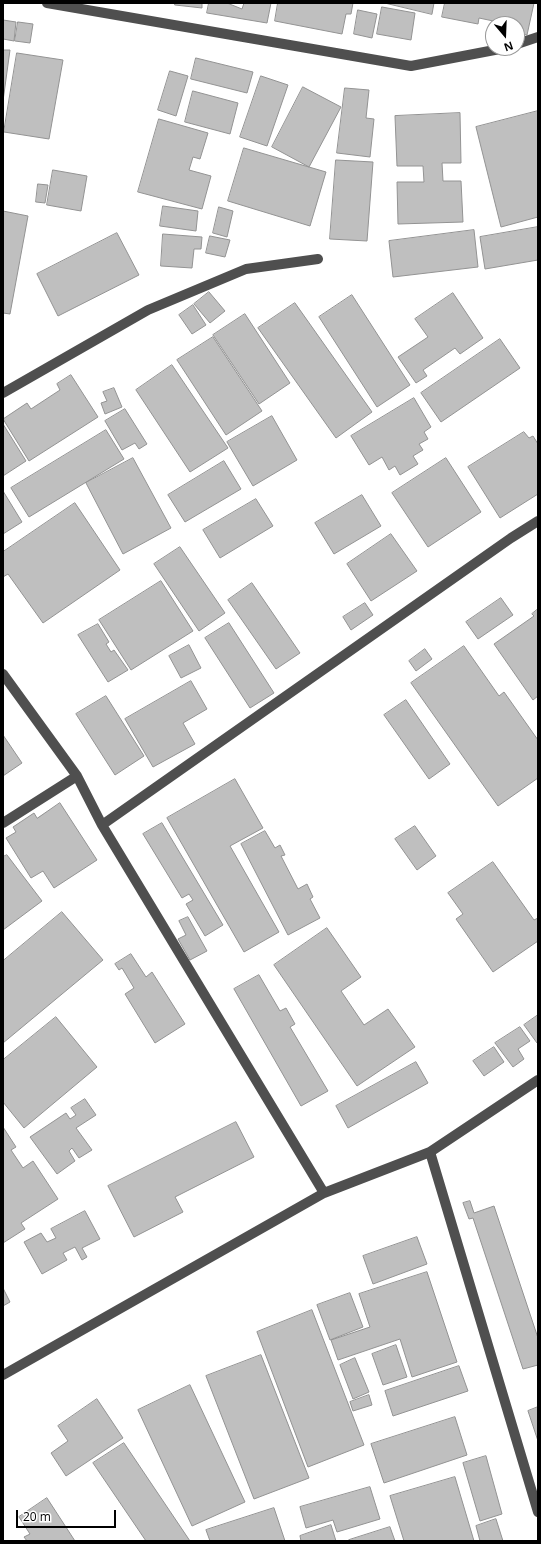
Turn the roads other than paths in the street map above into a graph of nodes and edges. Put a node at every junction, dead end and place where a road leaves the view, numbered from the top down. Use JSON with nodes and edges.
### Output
{"nodes":[{"id":1,"x":47,"y":3,"type":"edge"},
{"id":2,"x":538,"y":37,"type":"edge"},
{"id":3,"x":525,"y":41,"type":"edge"},
{"id":4,"x":485,"y":52,"type":"edge"},
{"id":5,"x":318,"y":258,"type":"dead end"},
{"id":6,"x":3,"y":393,"type":"edge"},
{"id":7,"x":538,"y":521,"type":"edge"},
{"id":8,"x":3,"y":674,"type":"edge"},
{"id":9,"x":77,"y":776,"type":"junction"},
{"id":10,"x":3,"y":823,"type":"edge"},
{"id":11,"x":102,"y":825,"type":"junction"},
{"id":12,"x":538,"y":1080,"type":"edge"},
{"id":13,"x":430,"y":1152,"type":"junction"},
{"id":14,"x":324,"y":1193,"type":"junction"},
{"id":15,"x":3,"y":1375,"type":"edge"},
{"id":16,"x":538,"y":1512,"type":"edge"}],
"edges":[{"from":1,"to":4,"type":"street"},
{"from":2,"to":3,"type":"street"},
{"from":5,"to":6,"type":"street"},
{"from":7,"to":11,"type":"street"},
{"from":8,"to":9,"type":"street"},
{"from":9,"to":10,"type":"street"},
{"from":9,"to":11,"type":"street"},
{"from":11,"to":14,"type":"street"},
{"from":12,"to":13,"type":"street"},
{"from":13,"to":14,"type":"street"},
{"from":13,"to":16,"type":"street"},
{"from":14,"to":15,"type":"street"}]}
